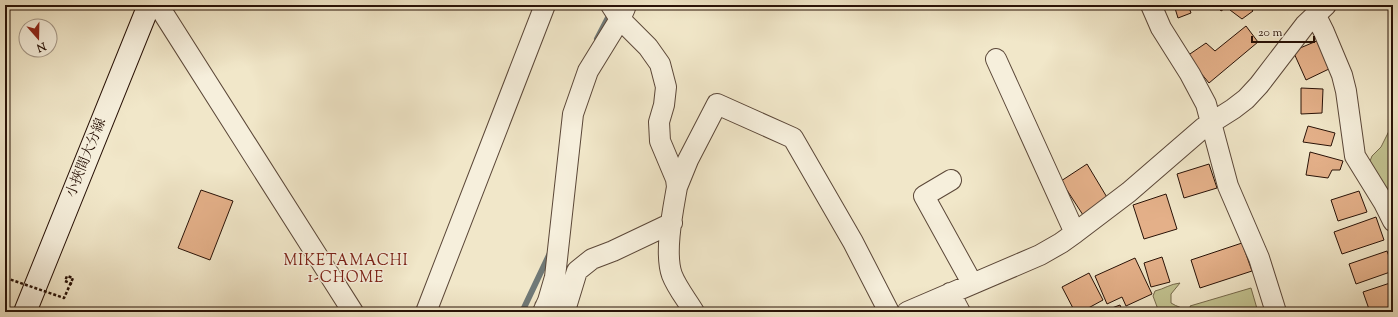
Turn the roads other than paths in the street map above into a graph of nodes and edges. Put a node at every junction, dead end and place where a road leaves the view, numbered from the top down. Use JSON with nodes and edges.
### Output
{"nodes":[{"id":1,"x":149,"y":5,"type":"edge"},
{"id":2,"x":158,"y":5,"type":"edge"},
{"id":3,"x":545,"y":5,"type":"edge"},
{"id":4,"x":1151,"y":5,"type":"edge"},
{"id":5,"x":1321,"y":9,"type":"edge"},
{"id":6,"x":619,"y":10,"type":"edge"},
{"id":7,"x":996,"y":59,"type":"dead end"},
{"id":8,"x":1211,"y":122,"type":"junction"},
{"id":9,"x":950,"y":180,"type":"dead end"},
{"id":10,"x":677,"y":187,"type":"junction"},
{"id":11,"x":1393,"y":221,"type":"edge"},
{"id":12,"x":672,"y":223,"type":"junction"},
{"id":13,"x":1075,"y":233,"type":"junction"},
{"id":14,"x":972,"y":283,"type":"junction"},
{"id":15,"x":950,"y":293,"type":"junction"},
{"id":16,"x":544,"y":310,"type":"edge"},
{"id":17,"x":25,"y":312,"type":"edge"},
{"id":18,"x":353,"y":312,"type":"edge"},
{"id":19,"x":426,"y":312,"type":"edge"},
{"id":20,"x":694,"y":312,"type":"edge"},
{"id":21,"x":889,"y":312,"type":"edge"},
{"id":22,"x":907,"y":312,"type":"edge"},
{"id":23,"x":960,"y":312,"type":"edge"},
{"id":24,"x":1276,"y":312,"type":"edge"}],
"edges":[{"from":1,"to":17,"type":"main road","name":"小挾間大分線"},
{"from":2,"to":18,"type":"street"},
{"from":3,"to":19,"type":"street"},
{"from":4,"to":8,"type":"street"},
{"from":5,"to":8,"type":"street"},
{"from":5,"to":11,"type":"street"},
{"from":6,"to":10,"type":"street"},
{"from":6,"to":16,"type":"street"},
{"from":7,"to":13,"type":"street"},
{"from":8,"to":13,"type":"street"},
{"from":8,"to":24,"type":"street"},
{"from":9,"to":14,"type":"street"},
{"from":10,"to":12,"type":"street"},
{"from":10,"to":21,"type":"street"},
{"from":12,"to":16,"type":"street"},
{"from":12,"to":20,"type":"street"},
{"from":13,"to":14,"type":"street"},
{"from":14,"to":15,"type":"street"},
{"from":15,"to":22,"type":"street"},
{"from":15,"to":23,"type":"street"}]}
